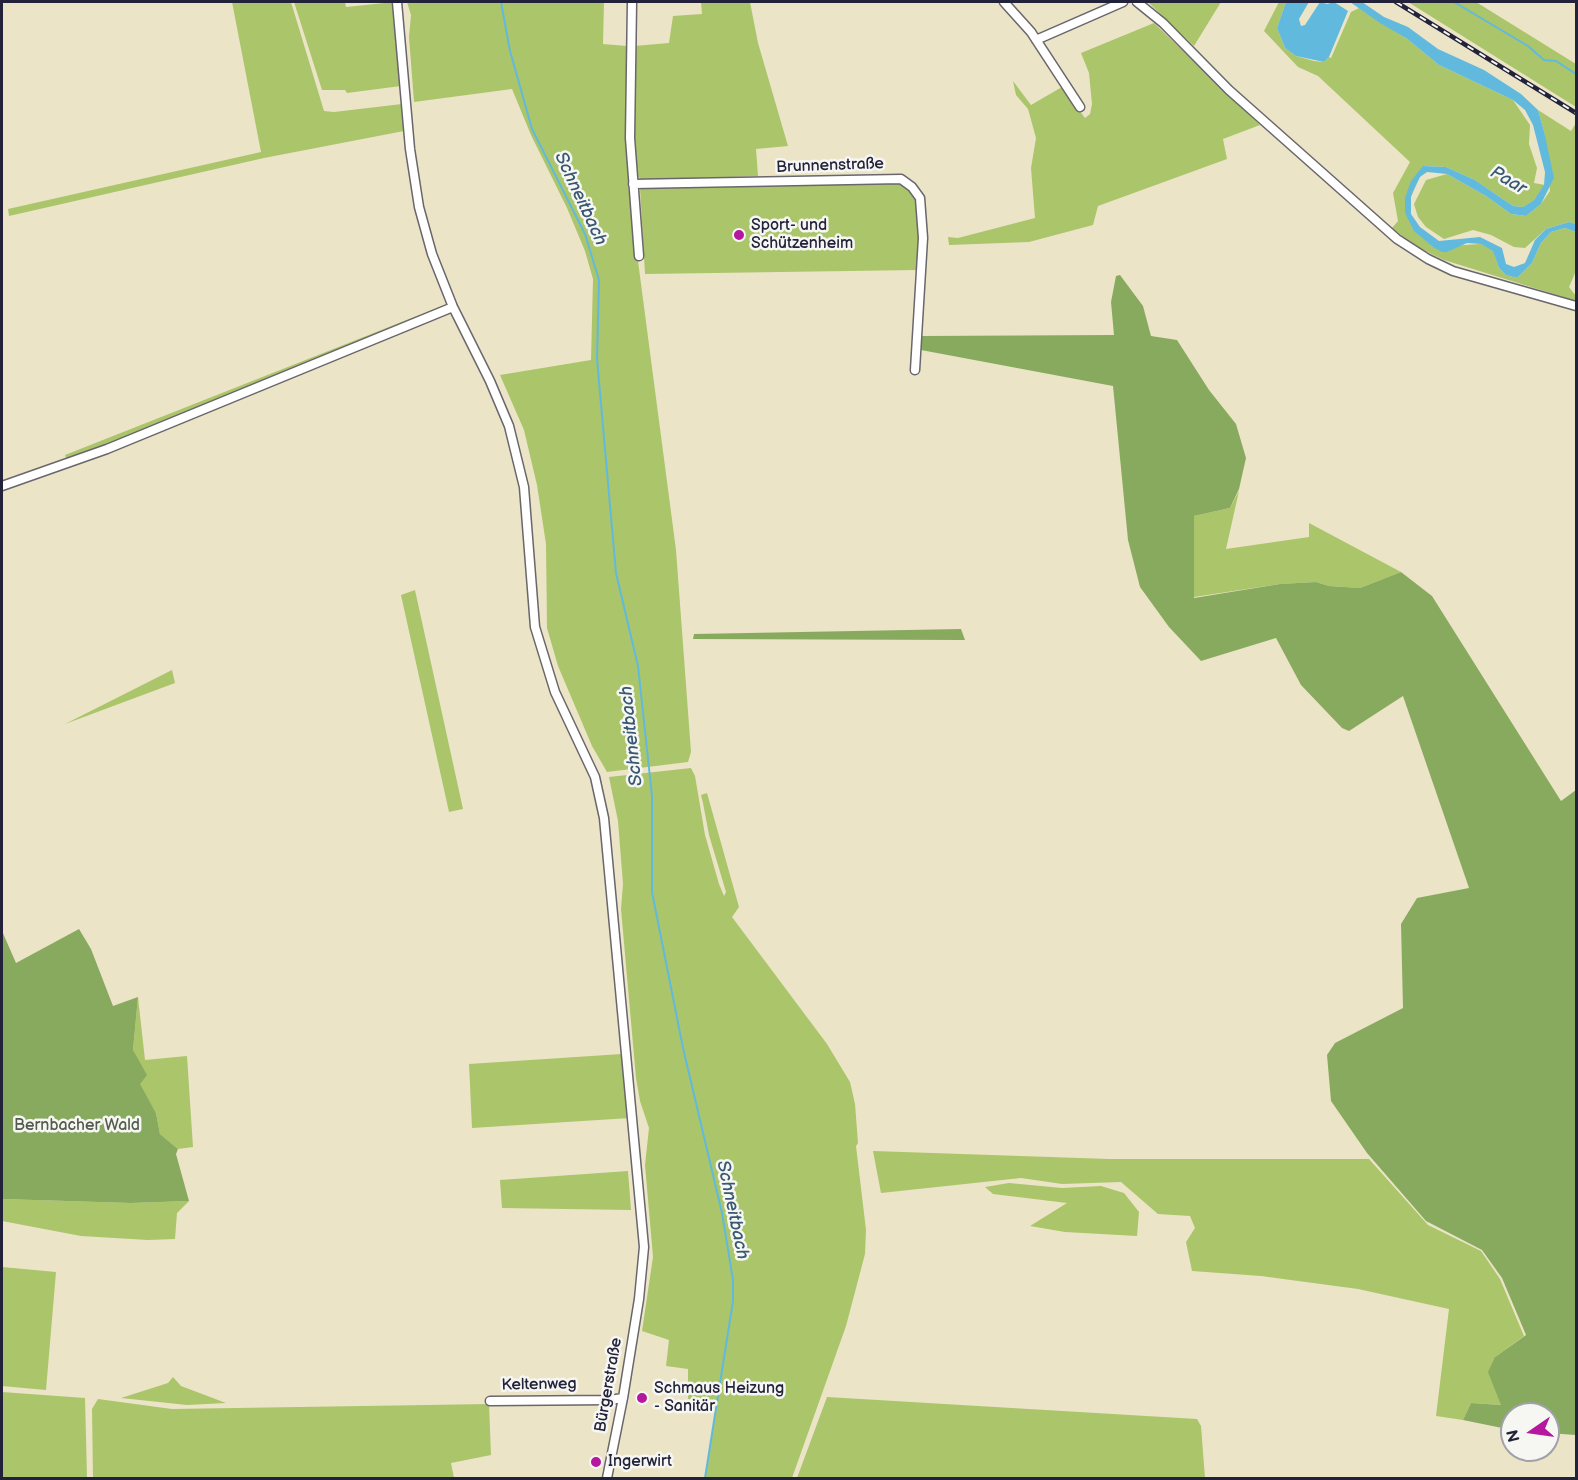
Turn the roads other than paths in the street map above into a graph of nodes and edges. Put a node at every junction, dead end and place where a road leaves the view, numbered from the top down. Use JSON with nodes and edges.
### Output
{"nodes":[{"id":1,"x":397,"y":2,"type":"edge"},
{"id":2,"x":632,"y":2,"type":"edge"},
{"id":3,"x":1004,"y":2,"type":"edge"},
{"id":4,"x":1123,"y":2,"type":"edge"},
{"id":5,"x":1137,"y":2,"type":"edge"},
{"id":6,"x":1036,"y":40,"type":"junction"},
{"id":7,"x":1080,"y":107,"type":"dead end"},
{"id":8,"x":633,"y":184,"type":"junction"},
{"id":9,"x":639,"y":256,"type":"dead end"},
{"id":10,"x":1576,"y":306,"type":"edge"},
{"id":11,"x":453,"y":307,"type":"junction"},
{"id":12,"x":915,"y":370,"type":"dead end"},
{"id":13,"x":2,"y":486,"type":"edge"},
{"id":14,"x":623,"y":1398,"type":"junction"},
{"id":15,"x":490,"y":1401,"type":"dead end"},
{"id":16,"x":606,"y":1479,"type":"edge"}],
"edges":[{"from":1,"to":11,"type":"street","name":"Bürgerstraße"},
{"from":2,"to":8,"type":"street"},
{"from":3,"to":6,"type":"street"},
{"from":4,"to":6,"type":"street"},
{"from":5,"to":10,"type":"street"},
{"from":6,"to":7,"type":"street"},
{"from":8,"to":9,"type":"street"},
{"from":8,"to":12,"type":"street","name":"Brunnenstraße"},
{"from":11,"to":13,"type":"street"},
{"from":11,"to":14,"type":"street","name":"Bürgerstraße"},
{"from":14,"to":15,"type":"street","name":"Keltenweg"},
{"from":14,"to":16,"type":"street","name":"Bürgerstraße"}]}
